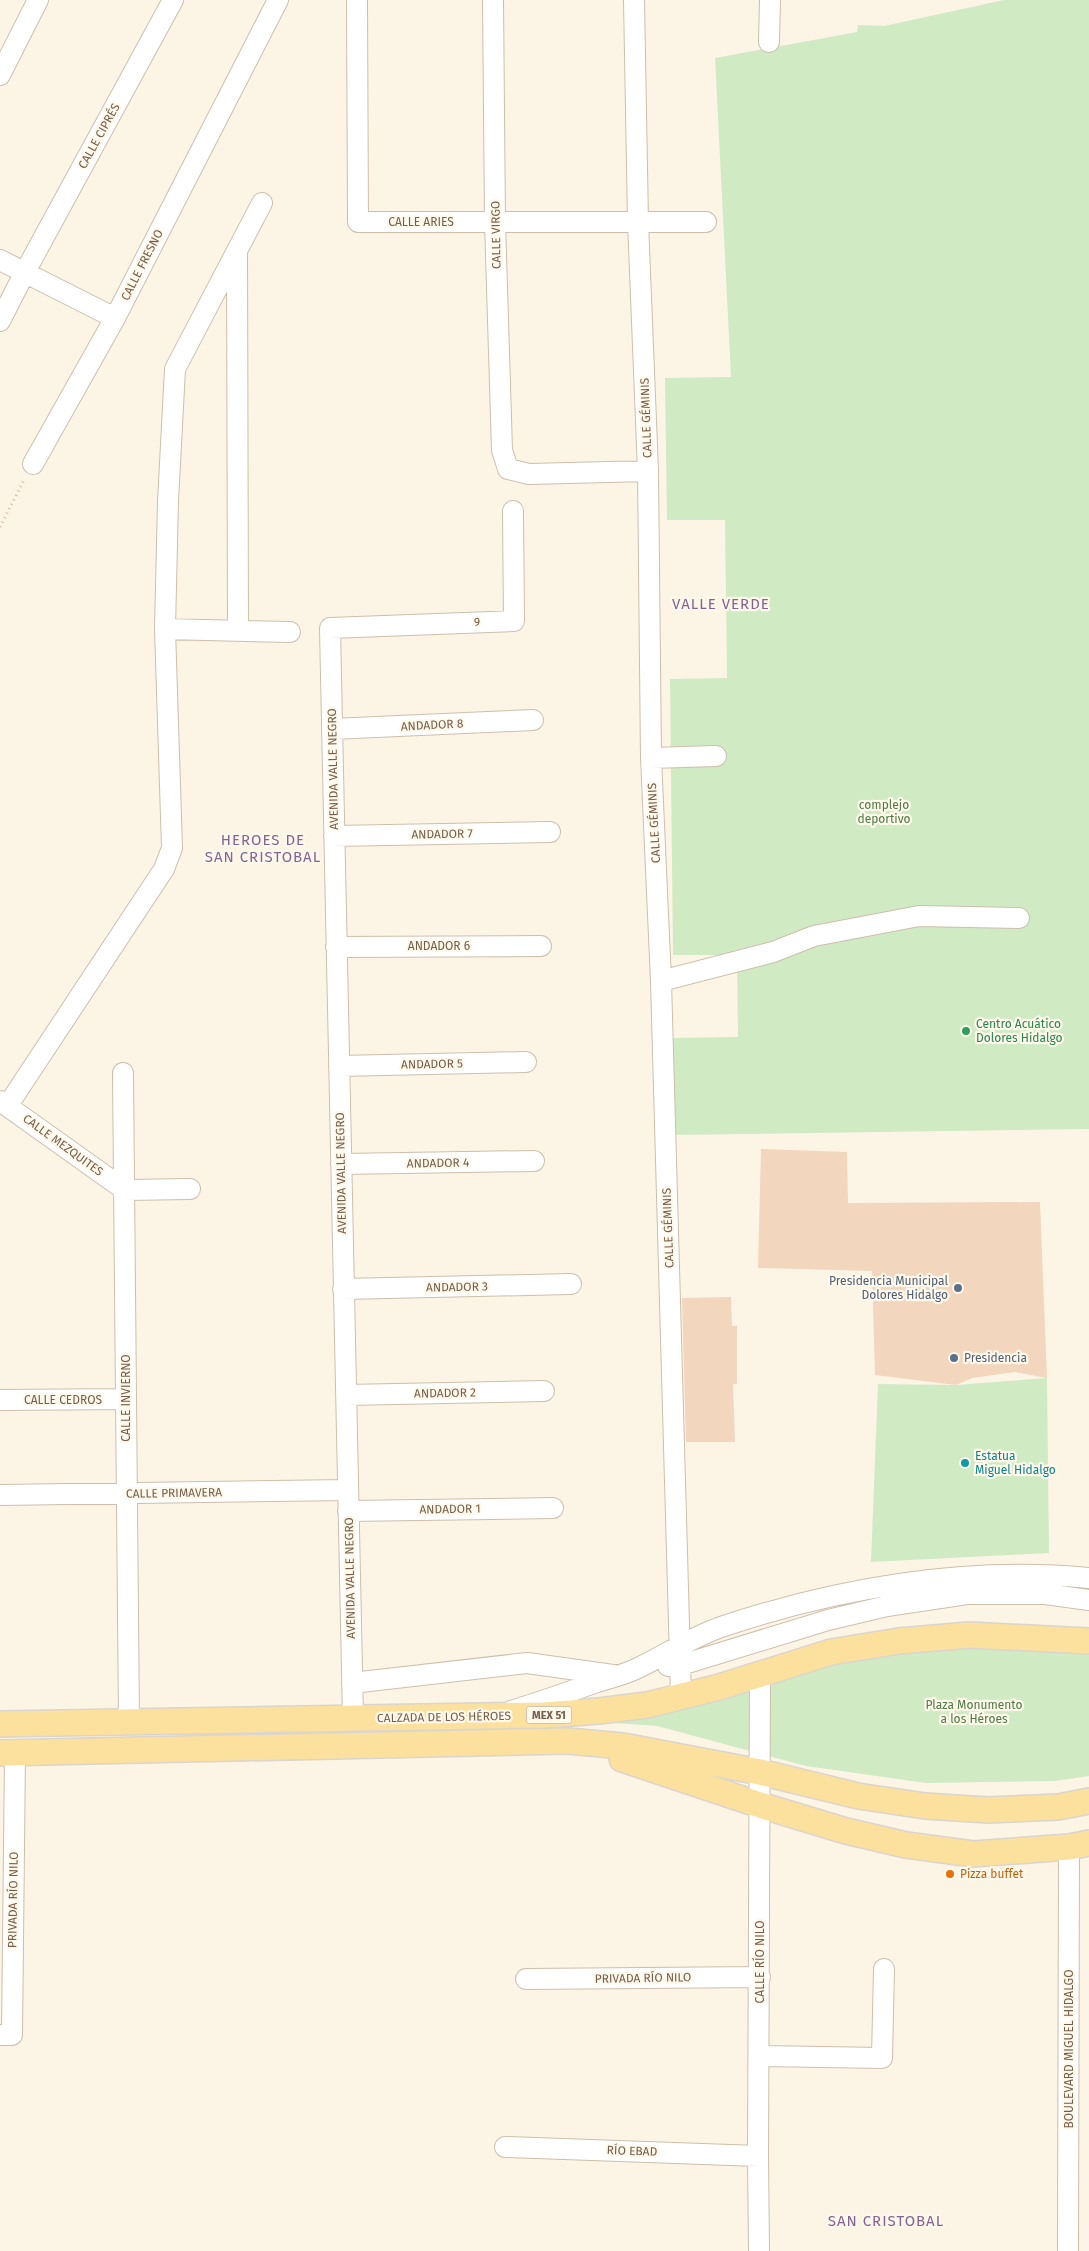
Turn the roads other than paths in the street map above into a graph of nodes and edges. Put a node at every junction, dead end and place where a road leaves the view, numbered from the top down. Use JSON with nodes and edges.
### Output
{"nodes":[{"id":1,"x":38,"y":0,"type":"edge"},
{"id":2,"x":174,"y":0,"type":"edge"},
{"id":3,"x":278,"y":0,"type":"edge"},
{"id":4,"x":357,"y":0,"type":"edge"},
{"id":5,"x":493,"y":0,"type":"edge"},
{"id":6,"x":634,"y":0,"type":"edge"},
{"id":7,"x":770,"y":0,"type":"edge"},
{"id":8,"x":769,"y":42,"type":"dead end"},
{"id":9,"x":0,"y":75,"type":"edge"},
{"id":10,"x":262,"y":203,"type":"dead end"},
{"id":11,"x":495,"y":222,"type":"junction"},
{"id":12,"x":638,"y":222,"type":"junction"},
{"id":13,"x":706,"y":222,"type":"dead end"},
{"id":14,"x":237,"y":250,"type":"junction"},
{"id":15,"x":0,"y":260,"type":"edge"},
{"id":16,"x":25,"y":272,"type":"junction"},
{"id":17,"x":115,"y":318,"type":"junction"},
{"id":18,"x":0,"y":321,"type":"edge"},
{"id":19,"x":33,"y":464,"type":"road end"},
{"id":20,"x":648,"y":472,"type":"junction"},
{"id":21,"x":513,"y":511,"type":"dead end"},
{"id":22,"x":330,"y":628,"type":"joint"},
{"id":23,"x":165,"y":629,"type":"junction"},
{"id":24,"x":238,"y":630,"type":"junction"},
{"id":25,"x":290,"y":632,"type":"dead end"},
{"id":26,"x":533,"y":720,"type":"dead end"},
{"id":27,"x":332,"y":729,"type":"junction"},
{"id":28,"x":716,"y":756,"type":"dead end"},
{"id":29,"x":651,"y":758,"type":"junction"},
{"id":30,"x":550,"y":832,"type":"dead end"},
{"id":31,"x":334,"y":836,"type":"junction"},
{"id":32,"x":1019,"y":918,"type":"dead end"},
{"id":33,"x":336,"y":946,"type":"junction"},
{"id":34,"x":541,"y":946,"type":"dead end"},
{"id":35,"x":661,"y":981,"type":"junction"},
{"id":36,"x":526,"y":1062,"type":"dead end"},
{"id":37,"x":339,"y":1066,"type":"junction"},
{"id":38,"x":123,"y":1073,"type":"dead end"},
{"id":39,"x":4,"y":1103,"type":"edge"},
{"id":40,"x":534,"y":1162,"type":"dead end"},
{"id":41,"x":341,"y":1164,"type":"junction"},
{"id":42,"x":190,"y":1189,"type":"dead end"},
{"id":43,"x":125,"y":1190,"type":"junction"},
{"id":44,"x":571,"y":1284,"type":"dead end"},
{"id":45,"x":344,"y":1289,"type":"junction"},
{"id":46,"x":544,"y":1391,"type":"dead end"},
{"id":47,"x":346,"y":1395,"type":"junction"},
{"id":48,"x":126,"y":1399,"type":"junction"},
{"id":49,"x":0,"y":1400,"type":"edge"},
{"id":50,"x":348,"y":1490,"type":"junction"},
{"id":51,"x":127,"y":1493,"type":"junction"},
{"id":52,"x":0,"y":1495,"type":"edge"},
{"id":53,"x":552,"y":1508,"type":"dead end"},
{"id":54,"x":348,"y":1511,"type":"junction"},
{"id":55,"x":1089,"y":1578,"type":"edge"},
{"id":56,"x":822,"y":1597,"type":"junction"},
{"id":57,"x":1089,"y":1600,"type":"edge"},
{"id":58,"x":828,"y":1620,"type":"junction"},
{"id":59,"x":1089,"y":1640,"type":"edge"},
{"id":60,"x":680,"y":1655,"type":"junction"},
{"id":61,"x":760,"y":1673,"type":"junction"},
{"id":62,"x":618,"y":1675,"type":"junction"},
{"id":63,"x":352,"y":1684,"type":"junction"},
{"id":64,"x":681,"y":1696,"type":"junction"},
{"id":65,"x":498,"y":1716,"type":"junction"},
{"id":66,"x":353,"y":1718,"type":"junction"},
{"id":67,"x":129,"y":1722,"type":"junction"},
{"id":68,"x":0,"y":1724,"type":"edge"},
{"id":69,"x":568,"y":1741,"type":"junction"},
{"id":70,"x":8,"y":1753,"type":"edge"},
{"id":71,"x":760,"y":1772,"type":"junction"},
{"id":72,"x":1089,"y":1801,"type":"edge"},
{"id":73,"x":760,"y":1805,"type":"junction"},
{"id":74,"x":1079,"y":1845,"type":"edge"},
{"id":75,"x":884,"y":1969,"type":"dead end"},
{"id":76,"x":760,"y":1977,"type":"junction"},
{"id":77,"x":526,"y":1979,"type":"dead end"},
{"id":78,"x":0,"y":2035,"type":"edge"},
{"id":79,"x":759,"y":2056,"type":"junction"},
{"id":80,"x":505,"y":2147,"type":"dead end"},
{"id":81,"x":758,"y":2156,"type":"junction"},
{"id":82,"x":760,"y":2251,"type":"edge"},
{"id":83,"x":1068,"y":2251,"type":"edge"}],
"edges":[{"from":1,"to":9,"type":"street"},
{"from":2,"to":16,"type":"street","name":"CALLE CIPRÉS"},
{"from":3,"to":17,"type":"street","name":"CALLE FRESNO"},
{"from":4,"to":11,"type":"street","name":"CALLE ARIES"},
{"from":5,"to":11,"type":"street","name":"CALLE VIRGO"},
{"from":6,"to":12,"type":"street","name":"CALLE GÉMINIS"},
{"from":7,"to":8,"type":"street"},
{"from":10,"to":14,"type":"street"},
{"from":11,"to":12,"type":"street","name":"CALLE ARIES"},
{"from":11,"to":20,"type":"street","name":"CALLE VIRGO"},
{"from":12,"to":13,"type":"street","name":"CALLE ARIES"},
{"from":12,"to":20,"type":"street","name":"CALLE GÉMINIS"},
{"from":14,"to":23,"type":"street"},
{"from":14,"to":24,"type":"street"},
{"from":15,"to":16,"type":"street"},
{"from":16,"to":17,"type":"street"},
{"from":16,"to":18,"type":"street","name":"CALLE CIPRÉS"},
{"from":17,"to":19,"type":"street","name":"CALLE FRESNO"},
{"from":20,"to":29,"type":"street","name":"CALLE GÉMINIS"},
{"from":21,"to":22,"type":"street","name":"9"},
{"from":22,"to":27,"type":"street","name":"AVENIDA VALLE NEGRO"},
{"from":23,"to":24,"type":"street"},
{"from":23,"to":39,"type":"street"},
{"from":24,"to":25,"type":"street"},
{"from":26,"to":27,"type":"street","name":"ANDADOR 8"},
{"from":27,"to":31,"type":"street","name":"AVENIDA VALLE NEGRO"},
{"from":28,"to":29,"type":"street"},
{"from":29,"to":35,"type":"street","name":"CALLE GÉMINIS"},
{"from":30,"to":31,"type":"street","name":"ANDADOR 7"},
{"from":31,"to":33,"type":"street","name":"AVENIDA VALLE NEGRO"},
{"from":32,"to":35,"type":"street"},
{"from":33,"to":34,"type":"street","name":"ANDADOR 6"},
{"from":33,"to":37,"type":"street","name":"AVENIDA VALLE NEGRO"},
{"from":35,"to":60,"type":"street","name":"CALLE GÉMINIS"},
{"from":36,"to":37,"type":"street","name":"ANDADOR 5"},
{"from":37,"to":41,"type":"street","name":"AVENIDA VALLE NEGRO"},
{"from":38,"to":43,"type":"street","name":"CALLE INVIERNO"},
{"from":39,"to":43,"type":"street","name":"CALLE MEZQUITES"},
{"from":40,"to":41,"type":"street","name":"ANDADOR 4"},
{"from":41,"to":45,"type":"street","name":"AVENIDA VALLE NEGRO"},
{"from":42,"to":43,"type":"street"},
{"from":43,"to":48,"type":"street","name":"CALLE INVIERNO"},
{"from":44,"to":45,"type":"street","name":"ANDADOR 3"},
{"from":45,"to":47,"type":"street","name":"AVENIDA VALLE NEGRO"},
{"from":46,"to":47,"type":"street","name":"ANDADOR 2"},
{"from":47,"to":50,"type":"street","name":"AVENIDA VALLE NEGRO"},
{"from":48,"to":49,"type":"street","name":"CALLE CEDROS"},
{"from":48,"to":51,"type":"street","name":"CALLE INVIERNO"},
{"from":50,"to":51,"type":"street","name":"CALLE PRIMAVERA"},
{"from":50,"to":54,"type":"street","name":"AVENIDA VALLE NEGRO"},
{"from":51,"to":52,"type":"street","name":"CALLE PRIMAVERA"},
{"from":51,"to":67,"type":"street","name":"CALLE INVIERNO"},
{"from":53,"to":54,"type":"street","name":"ANDADOR 1"},
{"from":54,"to":63,"type":"street","name":"AVENIDA VALLE NEGRO"},
{"from":55,"to":56,"type":"street"},
{"from":56,"to":58,"type":"street"},
{"from":56,"to":60,"type":"street"},
{"from":57,"to":58,"type":"street"},
{"from":58,"to":60,"type":"street"},
{"from":59,"to":61,"type":"main road","name":"CALZADA DE LOS HÉROES","number":"MEX 51"},
{"from":60,"to":62,"type":"street"},
{"from":60,"to":64,"type":"street","name":"CALLE GÉMINIS"},
{"from":61,"to":64,"type":"main road","name":"CALZADA DE LOS HÉROES","number":"MEX 51"},
{"from":61,"to":71,"type":"street","name":"CALLE RÍO NILO"},
{"from":62,"to":63,"type":"street"},
{"from":62,"to":65,"type":"street"},
{"from":63,"to":66,"type":"street","name":"AVENIDA VALLE NEGRO"},
{"from":64,"to":65,"type":"main road","name":"CALZADA DE LOS HÉROES","number":"MEX 51"},
{"from":65,"to":66,"type":"main road","name":"CALZADA DE LOS HÉROES","number":"MEX 51"},
{"from":66,"to":67,"type":"main road","name":"CALZADA DE LOS HÉROES","number":"MEX 51"},
{"from":67,"to":68,"type":"main road","name":"CALZADA DE LOS HÉROES","number":"MEX 51"},
{"from":69,"to":70,"type":"main road","number":"MEX 51"},
{"from":69,"to":71,"type":"main road","number":"MEX 51"},
{"from":69,"to":73,"type":"main road"},
{"from":70,"to":78,"type":"street","name":"PRIVADA RÍO NILO"},
{"from":71,"to":72,"type":"main road","number":"MEX 51"},
{"from":71,"to":73,"type":"street","name":"CALLE RÍO NILO"},
{"from":73,"to":74,"type":"main road"},
{"from":73,"to":76,"type":"street","name":"CALLE RÍO NILO"},
{"from":74,"to":83,"type":"street","name":"BOULEVARD MIGUEL HIDALGO"},
{"from":75,"to":79,"type":"street"},
{"from":76,"to":77,"type":"street","name":"PRIVADA RÍO NILO"},
{"from":76,"to":79,"type":"street","name":"CALLE RÍO NILO"},
{"from":79,"to":81,"type":"street","name":"CALLE RÍO NILO"},
{"from":80,"to":81,"type":"street","name":"RÍO EBAD"},
{"from":81,"to":82,"type":"street","name":"CALLE RÍO NILO"}]}
